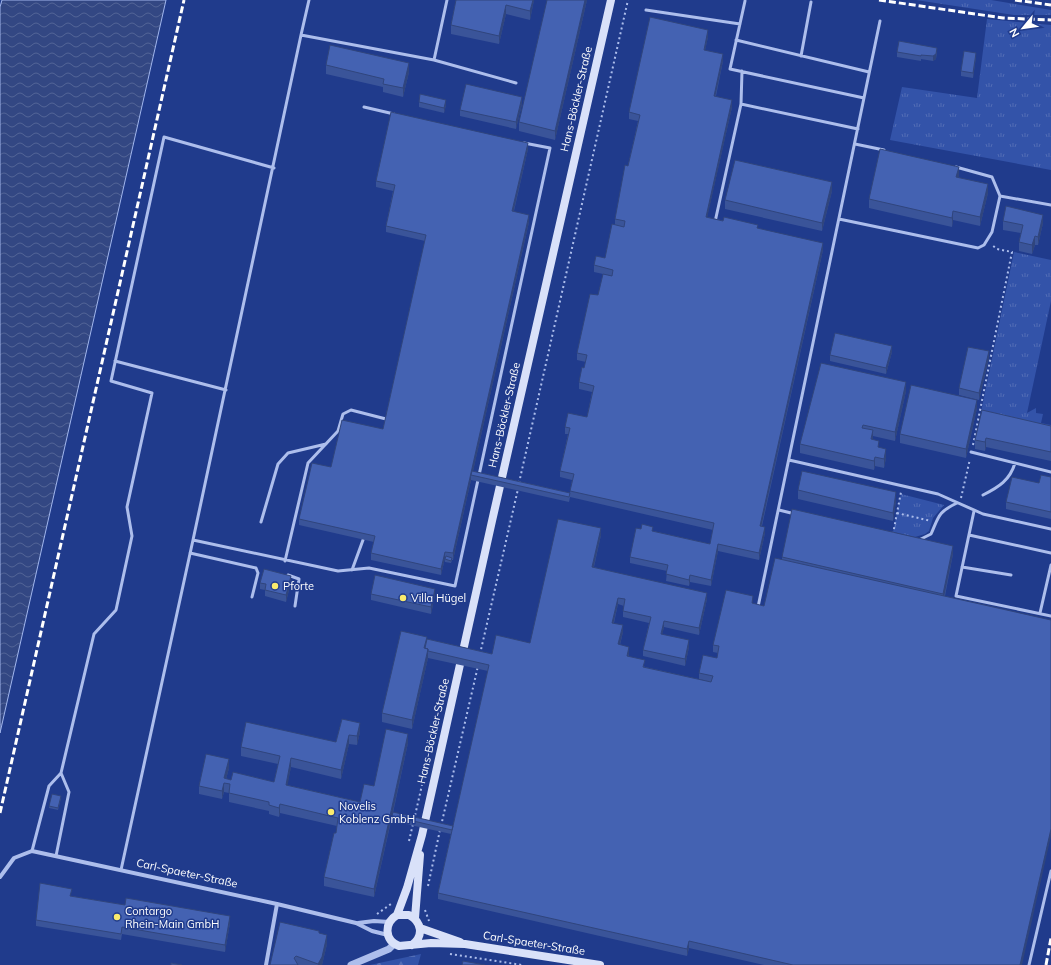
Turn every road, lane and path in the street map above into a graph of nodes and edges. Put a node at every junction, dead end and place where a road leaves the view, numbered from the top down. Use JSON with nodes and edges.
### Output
{"nodes":[{"id":1,"x":309,"y":0,"type":"edge"},
{"id":2,"x":447,"y":0,"type":"edge"},
{"id":3,"x":611,"y":0,"type":"edge"},
{"id":4,"x":628,"y":0,"type":"edge"},
{"id":5,"x":745,"y":1,"type":"edge"},
{"id":6,"x":811,"y":2,"type":"dead end"},
{"id":7,"x":646,"y":10,"type":"dead end"},
{"id":8,"x":880,"y":21,"type":"dead end"},
{"id":9,"x":740,"y":24,"type":"junction"},
{"id":10,"x":301,"y":35,"type":"junction"},
{"id":11,"x":736,"y":40,"type":"junction"},
{"id":12,"x":801,"y":56,"type":"junction"},
{"id":13,"x":434,"y":60,"type":"junction"},
{"id":14,"x":742,"y":71,"type":"junction"},
{"id":15,"x":870,"y":72,"type":"junction"},
{"id":16,"x":516,"y":83,"type":"dead end"},
{"id":17,"x":864,"y":98,"type":"junction"},
{"id":18,"x":741,"y":104,"type":"junction"},
{"id":19,"x":364,"y":107,"type":"dead end"},
{"id":20,"x":403,"y":116,"type":"edge"},
{"id":21,"x":858,"y":129,"type":"junction"},
{"id":22,"x":519,"y":142,"type":"edge"},
{"id":23,"x":854,"y":144,"type":"junction"},
{"id":24,"x":892,"y":152,"type":"edge"},
{"id":25,"x":951,"y":166,"type":"edge"},
{"id":26,"x":274,"y":168,"type":"junction"},
{"id":27,"x":1000,"y":196,"type":"junction"},
{"id":28,"x":1051,"y":205,"type":"edge"},
{"id":29,"x":839,"y":219,"type":"junction"},
{"id":30,"x":715,"y":222,"type":"edge"},
{"id":31,"x":987,"y":240,"type":"junction"},
{"id":32,"x":115,"y":361,"type":"junction"},
{"id":33,"x":226,"y":390,"type":"junction"},
{"id":34,"x":974,"y":406,"type":"edge"},
{"id":35,"x":981,"y":407,"type":"junction"},
{"id":36,"x":980,"y":415,"type":"edge"},
{"id":37,"x":386,"y":419,"type":"edge"},
{"id":38,"x":326,"y":444,"type":"junction"},
{"id":39,"x":971,"y":452,"type":"dead end"},
{"id":40,"x":789,"y":460,"type":"junction"},
{"id":41,"x":1015,"y":463,"type":"junction"},
{"id":42,"x":1051,"y":472,"type":"edge"},
{"id":43,"x":902,"y":486,"type":"junction"},
{"id":44,"x":983,"y":495,"type":"dead end"},
{"id":45,"x":957,"y":503,"type":"junction"},
{"id":46,"x":779,"y":510,"type":"junction"},
{"id":47,"x":974,"y":510,"type":"junction"},
{"id":48,"x":897,"y":513,"type":"junction"},
{"id":49,"x":802,"y":516,"type":"edge"},
{"id":50,"x":935,"y":521,"type":"junction"},
{"id":51,"x":261,"y":522,"type":"dead end"},
{"id":52,"x":1051,"y":529,"type":"edge"},
{"id":53,"x":969,"y":535,"type":"junction"},
{"id":54,"x":892,"y":536,"type":"edge"},
{"id":55,"x":193,"y":540,"type":"junction"},
{"id":56,"x":363,"y":540,"type":"edge"},
{"id":57,"x":917,"y":541,"type":"edge"},
{"id":58,"x":190,"y":553,"type":"junction"},
{"id":59,"x":1051,"y":553,"type":"edge"},
{"id":60,"x":285,"y":560,"type":"junction"},
{"id":61,"x":1051,"y":565,"type":"edge"},
{"id":62,"x":962,"y":567,"type":"junction"},
{"id":63,"x":256,"y":568,"type":"junction"},
{"id":64,"x":263,"y":570,"type":"edge"},
{"id":65,"x":352,"y":570,"type":"junction"},
{"id":66,"x":283,"y":574,"type":"edge"},
{"id":67,"x":1011,"y":575,"type":"dead end"},
{"id":68,"x":252,"y":596,"type":"dead end"},
{"id":69,"x":295,"y":606,"type":"dead end"},
{"id":70,"x":758,"y":607,"type":"edge"},
{"id":71,"x":1040,"y":614,"type":"junction"},
{"id":72,"x":1051,"y":616,"type":"edge"},
{"id":73,"x":480,"y":655,"type":"edge"},
{"id":74,"x":478,"y":663,"type":"edge"},
{"id":75,"x":61,"y":773,"type":"junction"},
{"id":76,"x":419,"y":798,"type":"dead end"},
{"id":77,"x":422,"y":835,"type":"junction"},
{"id":78,"x":409,"y":842,"type":"dead end"},
{"id":79,"x":32,"y":851,"type":"junction"},
{"id":80,"x":56,"y":856,"type":"junction"},
{"id":81,"x":121,"y":870,"type":"junction"},
{"id":82,"x":1051,"y":871,"type":"edge"},
{"id":83,"x":0,"y":877,"type":"edge"},
{"id":84,"x":427,"y":890,"type":"dead end"},
{"id":85,"x":394,"y":899,"type":"dead end"},
{"id":86,"x":277,"y":904,"type":"junction"},
{"id":87,"x":375,"y":915,"type":"dead end"},
{"id":88,"x":397,"y":915,"type":"junction"},
{"id":89,"x":415,"y":918,"type":"junction"},
{"id":90,"x":389,"y":922,"type":"junction"},
{"id":91,"x":356,"y":923,"type":"junction"},
{"id":92,"x":420,"y":928,"type":"junction"},
{"id":93,"x":388,"y":935,"type":"junction"},
{"id":94,"x":394,"y":944,"type":"junction"},
{"id":95,"x":465,"y":944,"type":"junction"},
{"id":96,"x":412,"y":945,"type":"junction"},
{"id":97,"x":442,"y":953,"type":"dead end"},
{"id":98,"x":584,"y":964,"type":"edge"},
{"id":99,"x":266,"y":965,"type":"edge"},
{"id":100,"x":351,"y":965,"type":"edge"},
{"id":101,"x":522,"y":965,"type":"edge"},
{"id":102,"x":600,"y":965,"type":"edge"},
{"id":103,"x":1029,"y":965,"type":"edge"}],
"edges":[{"from":1,"to":10,"type":"lane"},
{"from":2,"to":13,"type":"lane"},
{"from":3,"to":77,"type":"main road","name":"Hans-Böckler-Straße"},
{"from":4,"to":73,"type":"path"},
{"from":5,"to":9,"type":"lane"},
{"from":6,"to":12,"type":"lane"},
{"from":7,"to":9,"type":"lane"},
{"from":8,"to":15,"type":"lane"},
{"from":9,"to":11,"type":"lane"},
{"from":10,"to":13,"type":"lane"},
{"from":10,"to":26,"type":"lane"},
{"from":11,"to":12,"type":"lane"},
{"from":11,"to":14,"type":"lane"},
{"from":12,"to":15,"type":"lane"},
{"from":13,"to":16,"type":"lane"},
{"from":14,"to":17,"type":"lane"},
{"from":14,"to":18,"type":"lane"},
{"from":15,"to":17,"type":"lane"},
{"from":17,"to":21,"type":"lane"},
{"from":18,"to":21,"type":"lane"},
{"from":18,"to":30,"type":"lane"},
{"from":19,"to":20,"type":"lane"},
{"from":21,"to":23,"type":"lane"},
{"from":22,"to":65,"type":"lane"},
{"from":23,"to":24,"type":"lane"},
{"from":23,"to":29,"type":"lane"},
{"from":25,"to":27,"type":"lane"},
{"from":26,"to":32,"type":"lane"},
{"from":26,"to":33,"type":"lane"},
{"from":27,"to":28,"type":"lane"},
{"from":27,"to":31,"type":"lane"},
{"from":29,"to":31,"type":"lane"},
{"from":29,"to":40,"type":"lane"},
{"from":31,"to":35,"type":"path"},
{"from":32,"to":33,"type":"lane"},
{"from":32,"to":75,"type":"lane"},
{"from":33,"to":55,"type":"lane"},
{"from":34,"to":35,"type":"path"},
{"from":35,"to":36,"type":"path"},
{"from":37,"to":38,"type":"lane"},
{"from":38,"to":51,"type":"lane"},
{"from":38,"to":60,"type":"lane"},
{"from":39,"to":41,"type":"lane"},
{"from":40,"to":43,"type":"lane"},
{"from":40,"to":46,"type":"lane"},
{"from":41,"to":42,"type":"lane"},
{"from":41,"to":44,"type":"lane"},
{"from":43,"to":45,"type":"lane"},
{"from":43,"to":48,"type":"path"},
{"from":45,"to":47,"type":"lane"},
{"from":45,"to":50,"type":"lane"},
{"from":46,"to":49,"type":"lane"},
{"from":46,"to":70,"type":"lane"},
{"from":47,"to":52,"type":"lane"},
{"from":47,"to":53,"type":"lane"},
{"from":48,"to":50,"type":"path"},
{"from":48,"to":54,"type":"path"},
{"from":50,"to":57,"type":"lane"},
{"from":53,"to":59,"type":"lane"},
{"from":53,"to":62,"type":"lane"},
{"from":55,"to":58,"type":"lane"},
{"from":55,"to":60,"type":"lane"},
{"from":56,"to":65,"type":"lane"},
{"from":58,"to":63,"type":"lane"},
{"from":58,"to":81,"type":"lane"},
{"from":60,"to":65,"type":"lane"},
{"from":61,"to":71,"type":"lane"},
{"from":62,"to":67,"type":"lane"},
{"from":62,"to":71,"type":"lane"},
{"from":63,"to":64,"type":"lane"},
{"from":63,"to":68,"type":"lane"},
{"from":66,"to":69,"type":"lane"},
{"from":71,"to":72,"type":"lane"},
{"from":74,"to":84,"type":"path"},
{"from":75,"to":79,"type":"lane"},
{"from":75,"to":80,"type":"lane"},
{"from":76,"to":78,"type":"path"},
{"from":77,"to":88,"type":"main road","name":"Hans-Böckler-Straße"},
{"from":77,"to":89,"type":"main road","name":"Hans-Böckler-Straße"},
{"from":79,"to":80,"type":"street","name":"Carl-Spaeter-Straße"},
{"from":79,"to":83,"type":"street"},
{"from":80,"to":81,"type":"street","name":"Carl-Spaeter-Straße"},
{"from":81,"to":86,"type":"street","name":"Carl-Spaeter-Straße"},
{"from":82,"to":103,"type":"lane"},
{"from":85,"to":87,"type":"path"},
{"from":86,"to":91,"type":"street","name":"Carl-Spaeter-Straße"},
{"from":86,"to":99,"type":"street"},
{"from":88,"to":89,"type":"main road"},
{"from":88,"to":90,"type":"main road"},
{"from":89,"to":92,"type":"main road"},
{"from":90,"to":91,"type":"street","name":"Carl-Spaeter-Straße"},
{"from":90,"to":93,"type":"main road"},
{"from":91,"to":93,"type":"street","name":"Carl-Spaeter-Straße"},
{"from":92,"to":95,"type":"main road","name":"Carl-Spaeter-Straße"},
{"from":92,"to":96,"type":"main road"},
{"from":93,"to":94,"type":"main road"},
{"from":94,"to":96,"type":"main road","name":"Carl-Spaeter-Straße"},
{"from":94,"to":100,"type":"street"},
{"from":95,"to":96,"type":"main road","name":"Carl-Spaeter-Straße"},
{"from":95,"to":98,"type":"main road","name":"Carl-Spaeter-Straße"},
{"from":97,"to":101,"type":"path"},
{"from":98,"to":102,"type":"main road","name":"Carl-Spaeter-Straße"}]}
